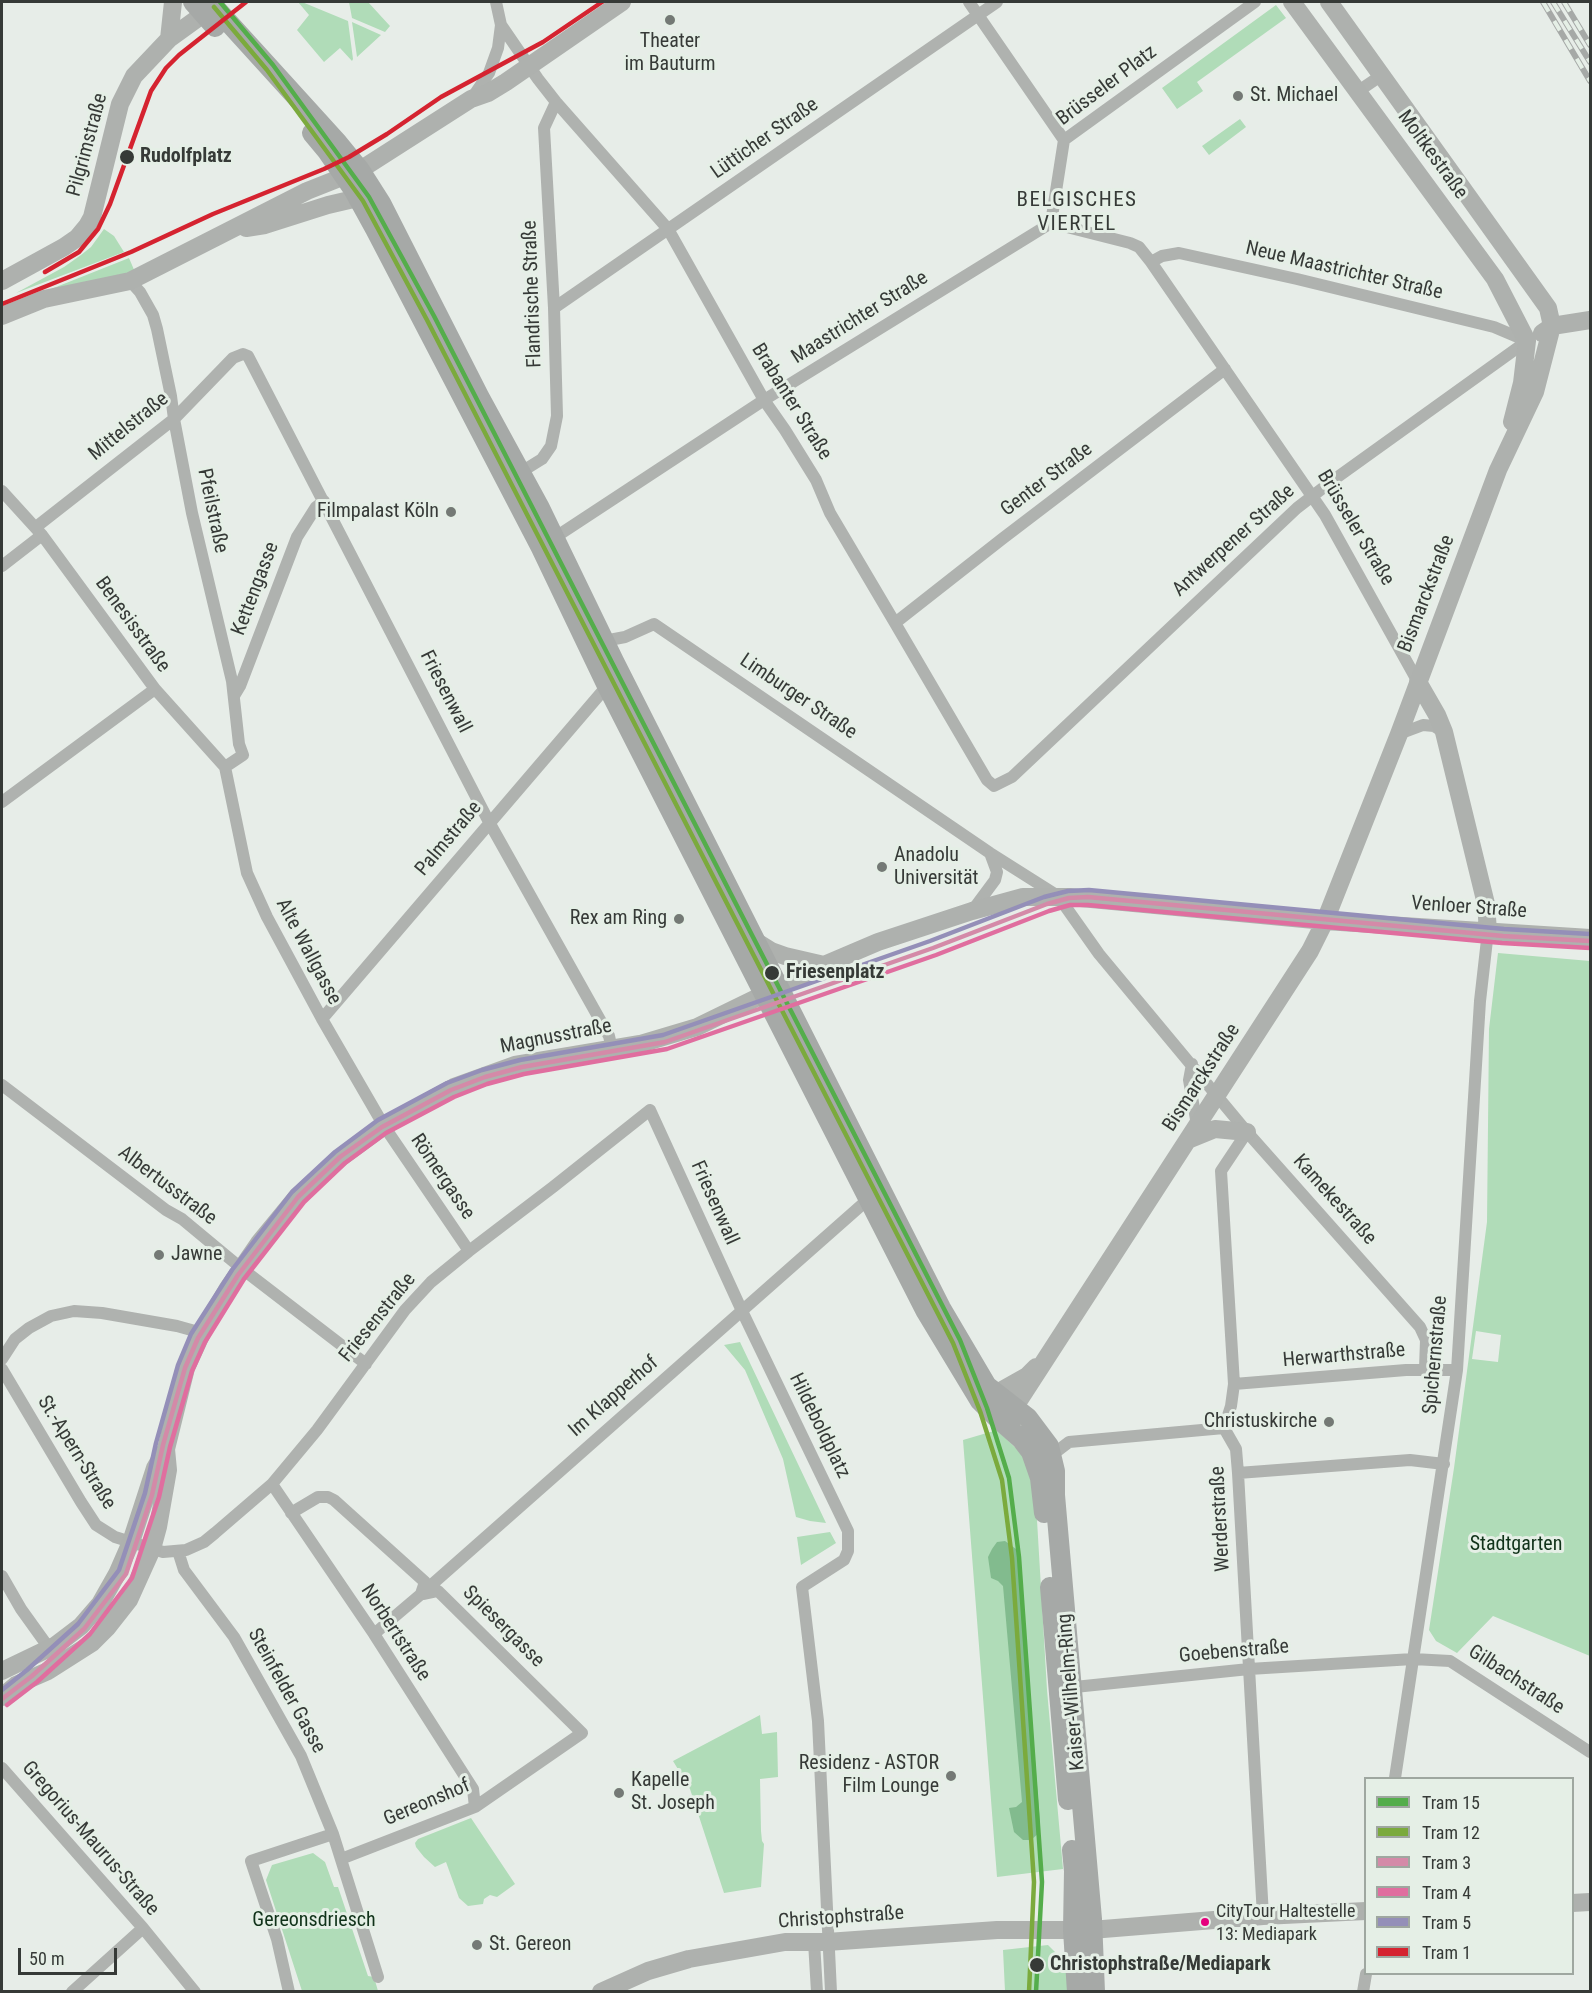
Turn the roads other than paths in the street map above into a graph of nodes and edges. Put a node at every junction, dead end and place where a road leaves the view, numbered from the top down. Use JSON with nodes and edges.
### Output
{"nodes":[{"id":1,"x":172,"y":2,"type":"edge"},
{"id":2,"x":496,"y":2,"type":"edge"},
{"id":3,"x":622,"y":2,"type":"edge"},
{"id":4,"x":969,"y":2,"type":"edge"},
{"id":5,"x":997,"y":2,"type":"edge"},
{"id":6,"x":1255,"y":2,"type":"edge"},
{"id":7,"x":1292,"y":2,"type":"edge"},
{"id":8,"x":1329,"y":2,"type":"edge"},
{"id":9,"x":208,"y":5,"type":"edge"},
{"id":10,"x":978,"y":15,"type":"junction"},
{"id":11,"x":501,"y":25,"type":"junction"},
{"id":12,"x":169,"y":39,"type":"junction"},
{"id":13,"x":529,"y":67,"type":"junction"},
{"id":14,"x":1382,"y":75,"type":"junction"},
{"id":15,"x":1357,"y":92,"type":"junction"},
{"id":16,"x":471,"y":99,"type":"junction"},
{"id":17,"x":556,"y":102,"type":"junction"},
{"id":18,"x":1064,"y":140,"type":"junction"},
{"id":19,"x":352,"y":174,"type":"junction"},
{"id":20,"x":358,"y":198,"type":"junction"},
{"id":21,"x":1051,"y":223,"type":"junction"},
{"id":22,"x":668,"y":229,"type":"junction"},
{"id":23,"x":210,"y":239,"type":"junction"},
{"id":24,"x":1151,"y":262,"type":"junction"},
{"id":25,"x":136,"y":278,"type":"junction"},
{"id":26,"x":2,"y":281,"type":"edge"},
{"id":27,"x":554,"y":308,"type":"junction"},
{"id":28,"x":2,"y":316,"type":"edge"},
{"id":29,"x":1590,"y":320,"type":"edge"},
{"id":30,"x":1552,"y":326,"type":"junction"},
{"id":31,"x":1527,"y":341,"type":"junction"},
{"id":32,"x":243,"y":354,"type":"joint"},
{"id":33,"x":1225,"y":369,"type":"junction"},
{"id":34,"x":764,"y":400,"type":"junction"},
{"id":35,"x":174,"y":419,"type":"junction"},
{"id":36,"x":1498,"y":470,"type":"junction"},
{"id":37,"x":521,"y":472,"type":"junction"},
{"id":38,"x":2,"y":491,"type":"edge"},
{"id":39,"x":1313,"y":497,"type":"junction"},
{"id":40,"x":324,"y":501,"type":"junction"},
{"id":41,"x":39,"y":531,"type":"junction"},
{"id":42,"x":548,"y":542,"type":"junction"},
{"id":43,"x":2,"y":566,"type":"edge"},
{"id":44,"x":577,"y":621,"type":"junction"},
{"id":45,"x":895,"y":623,"type":"junction"},
{"id":46,"x":604,"y":641,"type":"junction"},
{"id":47,"x":1418,"y":682,"type":"junction"},
{"id":48,"x":608,"y":686,"type":"junction"},
{"id":49,"x":155,"y":689,"type":"junction"},
{"id":50,"x":234,"y":696,"type":"junction"},
{"id":51,"x":1444,"y":732,"type":"junction"},
{"id":52,"x":1399,"y":734,"type":"junction"},
{"id":53,"x":225,"y":767,"type":"junction"},
{"id":54,"x":987,"y":780,"type":"joint"},
{"id":55,"x":2,"y":802,"type":"edge"},
{"id":56,"x":489,"y":822,"type":"junction"},
{"id":57,"x":990,"y":853,"type":"junction"},
{"id":58,"x":1058,"y":896,"type":"junction"},
{"id":59,"x":972,"y":911,"type":"junction"},
{"id":60,"x":1325,"y":921,"type":"junction"},
{"id":61,"x":1488,"y":931,"type":"junction"},
{"id":62,"x":1590,"y":938,"type":"edge"},
{"id":63,"x":755,"y":941,"type":"junction"},
{"id":64,"x":824,"y":965,"type":"junction"},
{"id":65,"x":772,"y":991,"type":"junction"},
{"id":66,"x":322,"y":1019,"type":"junction"},
{"id":67,"x":612,"y":1049,"type":"junction"},
{"id":68,"x":1192,"y":1064,"type":"junction"},
{"id":69,"x":2,"y":1085,"type":"edge"},
{"id":70,"x":1218,"y":1094,"type":"junction"},
{"id":71,"x":650,"y":1110,"type":"joint"},
{"id":72,"x":384,"y":1126,"type":"junction"},
{"id":73,"x":1247,"y":1132,"type":"junction"},
{"id":74,"x":1192,"y":1133,"type":"junction"},
{"id":75,"x":875,"y":1194,"type":"junction"},
{"id":76,"x":469,"y":1251,"type":"junction"},
{"id":77,"x":241,"y":1268,"type":"junction"},
{"id":78,"x":742,"y":1311,"type":"junction"},
{"id":79,"x":202,"y":1333,"type":"junction"},
{"id":80,"x":1050,"y":1353,"type":"junction"},
{"id":81,"x":2,"y":1359,"type":"edge"},
{"id":82,"x":366,"y":1364,"type":"junction"},
{"id":83,"x":2,"y":1369,"type":"edge"},
{"id":84,"x":1425,"y":1369,"type":"junction"},
{"id":85,"x":1457,"y":1370,"type":"junction"},
{"id":86,"x":1234,"y":1384,"type":"junction"},
{"id":87,"x":995,"y":1394,"type":"junction"},
{"id":88,"x":1021,"y":1413,"type":"junction"},
{"id":89,"x":1003,"y":1423,"type":"junction"},
{"id":90,"x":1224,"y":1428,"type":"junction"},
{"id":91,"x":166,"y":1449,"type":"junction"},
{"id":92,"x":1052,"y":1455,"type":"junction"},
{"id":93,"x":1444,"y":1464,"type":"junction"},
{"id":94,"x":1238,"y":1473,"type":"junction"},
{"id":95,"x":272,"y":1484,"type":"junction"},
{"id":96,"x":291,"y":1513,"type":"junction"},
{"id":97,"x":130,"y":1542,"type":"junction"},
{"id":98,"x":152,"y":1549,"type":"junction"},
{"id":99,"x":178,"y":1551,"type":"junction"},
{"id":100,"x":2,"y":1576,"type":"edge"},
{"id":101,"x":420,"y":1596,"type":"junction"},
{"id":102,"x":374,"y":1634,"type":"junction"},
{"id":103,"x":49,"y":1648,"type":"junction"},
{"id":104,"x":1413,"y":1659,"type":"junction"},
{"id":105,"x":1250,"y":1669,"type":"junction"},
{"id":106,"x":2,"y":1671,"type":"edge"},
{"id":107,"x":1065,"y":1688,"type":"junction"},
{"id":108,"x":2,"y":1697,"type":"edge"},
{"id":109,"x":582,"y":1733,"type":"joint"},
{"id":110,"x":1590,"y":1752,"type":"edge"},
{"id":111,"x":2,"y":1768,"type":"edge"},
{"id":112,"x":1395,"y":1777,"type":"edge"},
{"id":113,"x":475,"y":1808,"type":"junction"},
{"id":114,"x":333,"y":1834,"type":"junction"},
{"id":115,"x":341,"y":1859,"type":"junction"},
{"id":116,"x":1590,"y":1902,"type":"edge"},
{"id":117,"x":1574,"y":1903,"type":"edge"},
{"id":118,"x":1364,"y":1911,"type":"edge"},
{"id":119,"x":1263,"y":1916,"type":"junction"},
{"id":120,"x":143,"y":1928,"type":"junction"},
{"id":121,"x":1082,"y":1930,"type":"junction"},
{"id":122,"x":820,"y":1942,"type":"junction"},
{"id":123,"x":1366,"y":1975,"type":"edge"},
{"id":124,"x":378,"y":1977,"type":"dead end"},
{"id":125,"x":72,"y":1992,"type":"edge"},
{"id":126,"x":195,"y":1992,"type":"edge"},
{"id":127,"x":289,"y":1992,"type":"edge"},
{"id":128,"x":601,"y":1992,"type":"edge"},
{"id":129,"x":816,"y":1992,"type":"edge"},
{"id":130,"x":831,"y":1992,"type":"edge"},
{"id":131,"x":1077,"y":1992,"type":"edge"},
{"id":132,"x":1095,"y":1992,"type":"edge"},
{"id":133,"x":1363,"y":1992,"type":"edge"}],
"edges":[{"from":1,"to":12,"type":"street"},
{"from":2,"to":11,"type":"street"},
{"from":3,"to":13,"type":"street"},
{"from":4,"to":10,"type":"street"},
{"from":5,"to":10,"type":"street","name":"Lütticher Straße"},
{"from":6,"to":18,"type":"street","name":"Brüsseler Platz"},
{"from":7,"to":15,"type":"street","name":"Moltkestraße"},
{"from":8,"to":14,"type":"street","name":"Moltkestraße"},
{"from":9,"to":12,"type":"street","name":"Pilgrimstraße"},
{"from":9,"to":19,"type":"main road"},
{"from":10,"to":18,"type":"street"},
{"from":10,"to":22,"type":"street","name":"Lütticher Straße"},
{"from":11,"to":13,"type":"street","name":"Brabanter Straße"},
{"from":11,"to":16,"type":"street"},
{"from":12,"to":26,"type":"street","name":"Pilgrimstraße"},
{"from":13,"to":16,"type":"street"},
{"from":13,"to":17,"type":"street","name":"Brabanter Straße"},
{"from":14,"to":15,"type":"street"},
{"from":14,"to":30,"type":"street","name":"Moltkestraße"},
{"from":15,"to":31,"type":"street","name":"Moltkestraße"},
{"from":16,"to":19,"type":"street"},
{"from":17,"to":22,"type":"street","name":"Brabanter Straße"},
{"from":17,"to":27,"type":"street","name":"Flandrische Straße"},
{"from":18,"to":21,"type":"street","name":"Brüsseler Platz"},
{"from":19,"to":20,"type":"main road"},
{"from":19,"to":23,"type":"street"},
{"from":19,"to":37,"type":"main road"},
{"from":20,"to":23,"type":"street"},
{"from":20,"to":42,"type":"main road"},
{"from":21,"to":24,"type":"street","name":"Brüsseler Straße"},
{"from":21,"to":34,"type":"street","name":"Maastrichter Straße"},
{"from":22,"to":27,"type":"street","name":"Lütticher Straße"},
{"from":22,"to":34,"type":"street","name":"Brabanter Straße"},
{"from":23,"to":25,"type":"street"},
{"from":24,"to":31,"type":"street","name":"Neue Maastrichter Straße"},
{"from":24,"to":33,"type":"street","name":"Brüsseler Straße"},
{"from":25,"to":28,"type":"street"},
{"from":25,"to":35,"type":"street","name":"Pfeilstraße"},
{"from":27,"to":37,"type":"street","name":"Flandrische Straße"},
{"from":29,"to":30,"type":"street"},
{"from":30,"to":31,"type":"street"},
{"from":30,"to":36,"type":"street","name":"Bismarckstraße"},
{"from":31,"to":36,"type":"street","name":"Bismarckstraße"},
{"from":31,"to":39,"type":"street","name":"Antwerpener Straße"},
{"from":32,"to":35,"type":"street","name":"Mittelstraße"},
{"from":32,"to":40,"type":"street","name":"Friesenwall"},
{"from":33,"to":39,"type":"street","name":"Brüsseler Straße"},
{"from":33,"to":45,"type":"street","name":"Genter Straße"},
{"from":34,"to":42,"type":"street","name":"Maastrichter Straße"},
{"from":34,"to":45,"type":"street","name":"Brabanter Straße"},
{"from":35,"to":41,"type":"street","name":"Mittelstraße"},
{"from":35,"to":50,"type":"street","name":"Pfeilstraße"},
{"from":36,"to":47,"type":"street","name":"Bismarckstraße"},
{"from":37,"to":42,"type":"main road"},
{"from":38,"to":41,"type":"street","name":"Benesisstraße"},
{"from":39,"to":47,"type":"street","name":"Brüsseler Straße"},
{"from":39,"to":54,"type":"street","name":"Antwerpener Straße"},
{"from":40,"to":50,"type":"street","name":"Kettengasse"},
{"from":40,"to":56,"type":"street","name":"Friesenwall"},
{"from":41,"to":43,"type":"street","name":"Mittelstraße"},
{"from":41,"to":49,"type":"street","name":"Benesisstraße"},
{"from":42,"to":44,"type":"main road"},
{"from":42,"to":46,"type":"main road"},
{"from":44,"to":46,"type":"street"},
{"from":44,"to":48,"type":"main road"},
{"from":45,"to":54,"type":"street","name":"Brabanter Straße"},
{"from":46,"to":57,"type":"street","name":"Limburger Straße"},
{"from":46,"to":63,"type":"main road"},
{"from":47,"to":51,"type":"street","name":"Brüsseler Straße"},
{"from":47,"to":52,"type":"street","name":"Bismarckstraße"},
{"from":48,"to":56,"type":"street","name":"Palmstraße"},
{"from":48,"to":65,"type":"main road"},
{"from":49,"to":53,"type":"street","name":"Benesisstraße"},
{"from":49,"to":55,"type":"street"},
{"from":50,"to":53,"type":"street","name":"Pfeilstraße"},
{"from":51,"to":52,"type":"street"},
{"from":51,"to":61,"type":"street","name":"Brüsseler Straße"},
{"from":52,"to":60,"type":"street","name":"Bismarckstraße"},
{"from":53,"to":66,"type":"street","name":"Alte Wallgasse"},
{"from":56,"to":66,"type":"street","name":"Palmstraße"},
{"from":56,"to":67,"type":"street","name":"Friesenwall"},
{"from":57,"to":58,"type":"street","name":"Limburger Straße"},
{"from":57,"to":59,"type":"street"},
{"from":58,"to":59,"type":"street"},
{"from":58,"to":60,"type":"street","name":"Venloer Straße"},
{"from":58,"to":68,"type":"street","name":"Kamekestraße"},
{"from":59,"to":64,"type":"street"},
{"from":60,"to":61,"type":"street","name":"Venloer Straße"},
{"from":60,"to":70,"type":"street","name":"Bismarckstraße"},
{"from":61,"to":62,"type":"street","name":"Venloer Straße"},
{"from":61,"to":85,"type":"street","name":"Spichernstraße"},
{"from":63,"to":64,"type":"street"},
{"from":63,"to":65,"type":"main road"},
{"from":64,"to":65,"type":"street"},
{"from":65,"to":67,"type":"street","name":"Magnusstraße"},
{"from":65,"to":75,"type":"main road"},
{"from":66,"to":72,"type":"street","name":"Alte Wallgasse"},
{"from":67,"to":72,"type":"street","name":"Magnusstraße"},
{"from":68,"to":70,"type":"street","name":"Kamekestraße"},
{"from":68,"to":74,"type":"street"},
{"from":69,"to":77,"type":"street","name":"Albertusstraße"},
{"from":70,"to":73,"type":"street","name":"Kamekestraße"},
{"from":70,"to":74,"type":"street","name":"Bismarckstraße"},
{"from":71,"to":76,"type":"street","name":"Friesenstraße"},
{"from":71,"to":78,"type":"street","name":"Friesenwall"},
{"from":72,"to":76,"type":"street","name":"Römergasse"},
{"from":72,"to":77,"type":"street","name":"Magnusstraße"},
{"from":73,"to":74,"type":"street"},
{"from":73,"to":84,"type":"street","name":"Kamekestraße"},
{"from":73,"to":86,"type":"street"},
{"from":74,"to":80,"type":"street","name":"Bismarckstraße"},
{"from":75,"to":78,"type":"street","name":"Im Klapperhof"},
{"from":75,"to":87,"type":"main road","name":"Kaiser-Wilhelm-Ring"},
{"from":75,"to":89,"type":"main road","name":"Kaiser-Wilhelm-Ring"},
{"from":76,"to":82,"type":"street","name":"Friesenstraße"},
{"from":77,"to":79,"type":"street","name":"Magnusstraße"},
{"from":77,"to":82,"type":"street","name":"Albertusstraße"},
{"from":78,"to":101,"type":"street","name":"Im Klapperhof"},
{"from":78,"to":122,"type":"street","name":"Hildeboldplatz"},
{"from":79,"to":81,"type":"street"},
{"from":79,"to":91,"type":"street","name":"Magnusstraße"},
{"from":80,"to":87,"type":"street"},
{"from":80,"to":88,"type":"street"},
{"from":82,"to":95,"type":"street","name":"Friesenstraße"},
{"from":83,"to":97,"type":"street","name":"St.-Apern-Straße"},
{"from":84,"to":85,"type":"street","name":"Herwarthstraße"},
{"from":84,"to":86,"type":"street","name":"Herwarthstraße"},
{"from":85,"to":93,"type":"street","name":"Spichernstraße"},
{"from":86,"to":90,"type":"street"},
{"from":87,"to":88,"type":"main road","name":"Kaiser-Wilhelm-Ring"},
{"from":88,"to":89,"type":"street"},
{"from":88,"to":92,"type":"main road","name":"Kaiser-Wilhelm-Ring"},
{"from":89,"to":107,"type":"main road","name":"Kaiser-Wilhelm-Ring"},
{"from":90,"to":92,"type":"street"},
{"from":90,"to":94,"type":"street","name":"Werderstraße"},
{"from":91,"to":97,"type":"street","name":"Magnusstraße"},
{"from":91,"to":98,"type":"street","name":"Magnusstraße"},
{"from":92,"to":107,"type":"main road","name":"Kaiser-Wilhelm-Ring"},
{"from":93,"to":94,"type":"street"},
{"from":93,"to":104,"type":"street","name":"Spichernstraße"},
{"from":94,"to":105,"type":"street","name":"Werderstraße"},
{"from":95,"to":96,"type":"street","name":"Norbertstraße"},
{"from":95,"to":99,"type":"street","name":"Friesenstraße"},
{"from":96,"to":101,"type":"street"},
{"from":96,"to":102,"type":"street","name":"Norbertstraße"},
{"from":97,"to":98,"type":"street"},
{"from":97,"to":103,"type":"street","name":"Magnusstraße"},
{"from":98,"to":99,"type":"street","name":"Friesenstraße"},
{"from":98,"to":108,"type":"street","name":"Magnusstraße"},
{"from":99,"to":114,"type":"street","name":"Steinfelder Gasse"},
{"from":100,"to":103,"type":"street"},
{"from":101,"to":102,"type":"street","name":"Im Klapperhof"},
{"from":101,"to":109,"type":"street","name":"Spiesergasse"},
{"from":102,"to":113,"type":"street","name":"Norbertstraße"},
{"from":103,"to":106,"type":"street","name":"Magnusstraße"},
{"from":104,"to":105,"type":"street","name":"Goebenstraße"},
{"from":104,"to":110,"type":"street","name":"Gilbachstraße"},
{"from":104,"to":112,"type":"street","name":"Spichernstraße"},
{"from":105,"to":107,"type":"street","name":"Goebenstraße"},
{"from":105,"to":119,"type":"street","name":"Werderstraße"},
{"from":107,"to":121,"type":"main road","name":"Kaiser-Wilhelm-Ring"},
{"from":109,"to":113,"type":"street","name":"Gereonshof"},
{"from":111,"to":120,"type":"street","name":"Gregorius-Maurus-Straße"},
{"from":113,"to":115,"type":"street","name":"Gereonshof"},
{"from":114,"to":115,"type":"street","name":"Steinfelder Gasse"},
{"from":114,"to":127,"type":"street"},
{"from":115,"to":124,"type":"street"},
{"from":116,"to":117,"type":"street"},
{"from":118,"to":119,"type":"street","name":"Christophstraße"},
{"from":119,"to":121,"type":"street","name":"Christophstraße"},
{"from":120,"to":125,"type":"street"},
{"from":120,"to":126,"type":"street","name":"Gregorius-Maurus-Straße"},
{"from":121,"to":122,"type":"street","name":"Christophstraße"},
{"from":121,"to":131,"type":"main road","name":"Kaiser-Wilhelm-Ring"},
{"from":121,"to":132,"type":"main road","name":"Kaiser-Wilhelm-Ring"},
{"from":122,"to":128,"type":"street","name":"Christophstraße"},
{"from":122,"to":129,"type":"street"},
{"from":122,"to":130,"type":"street"},
{"from":123,"to":133,"type":"street"}]}
